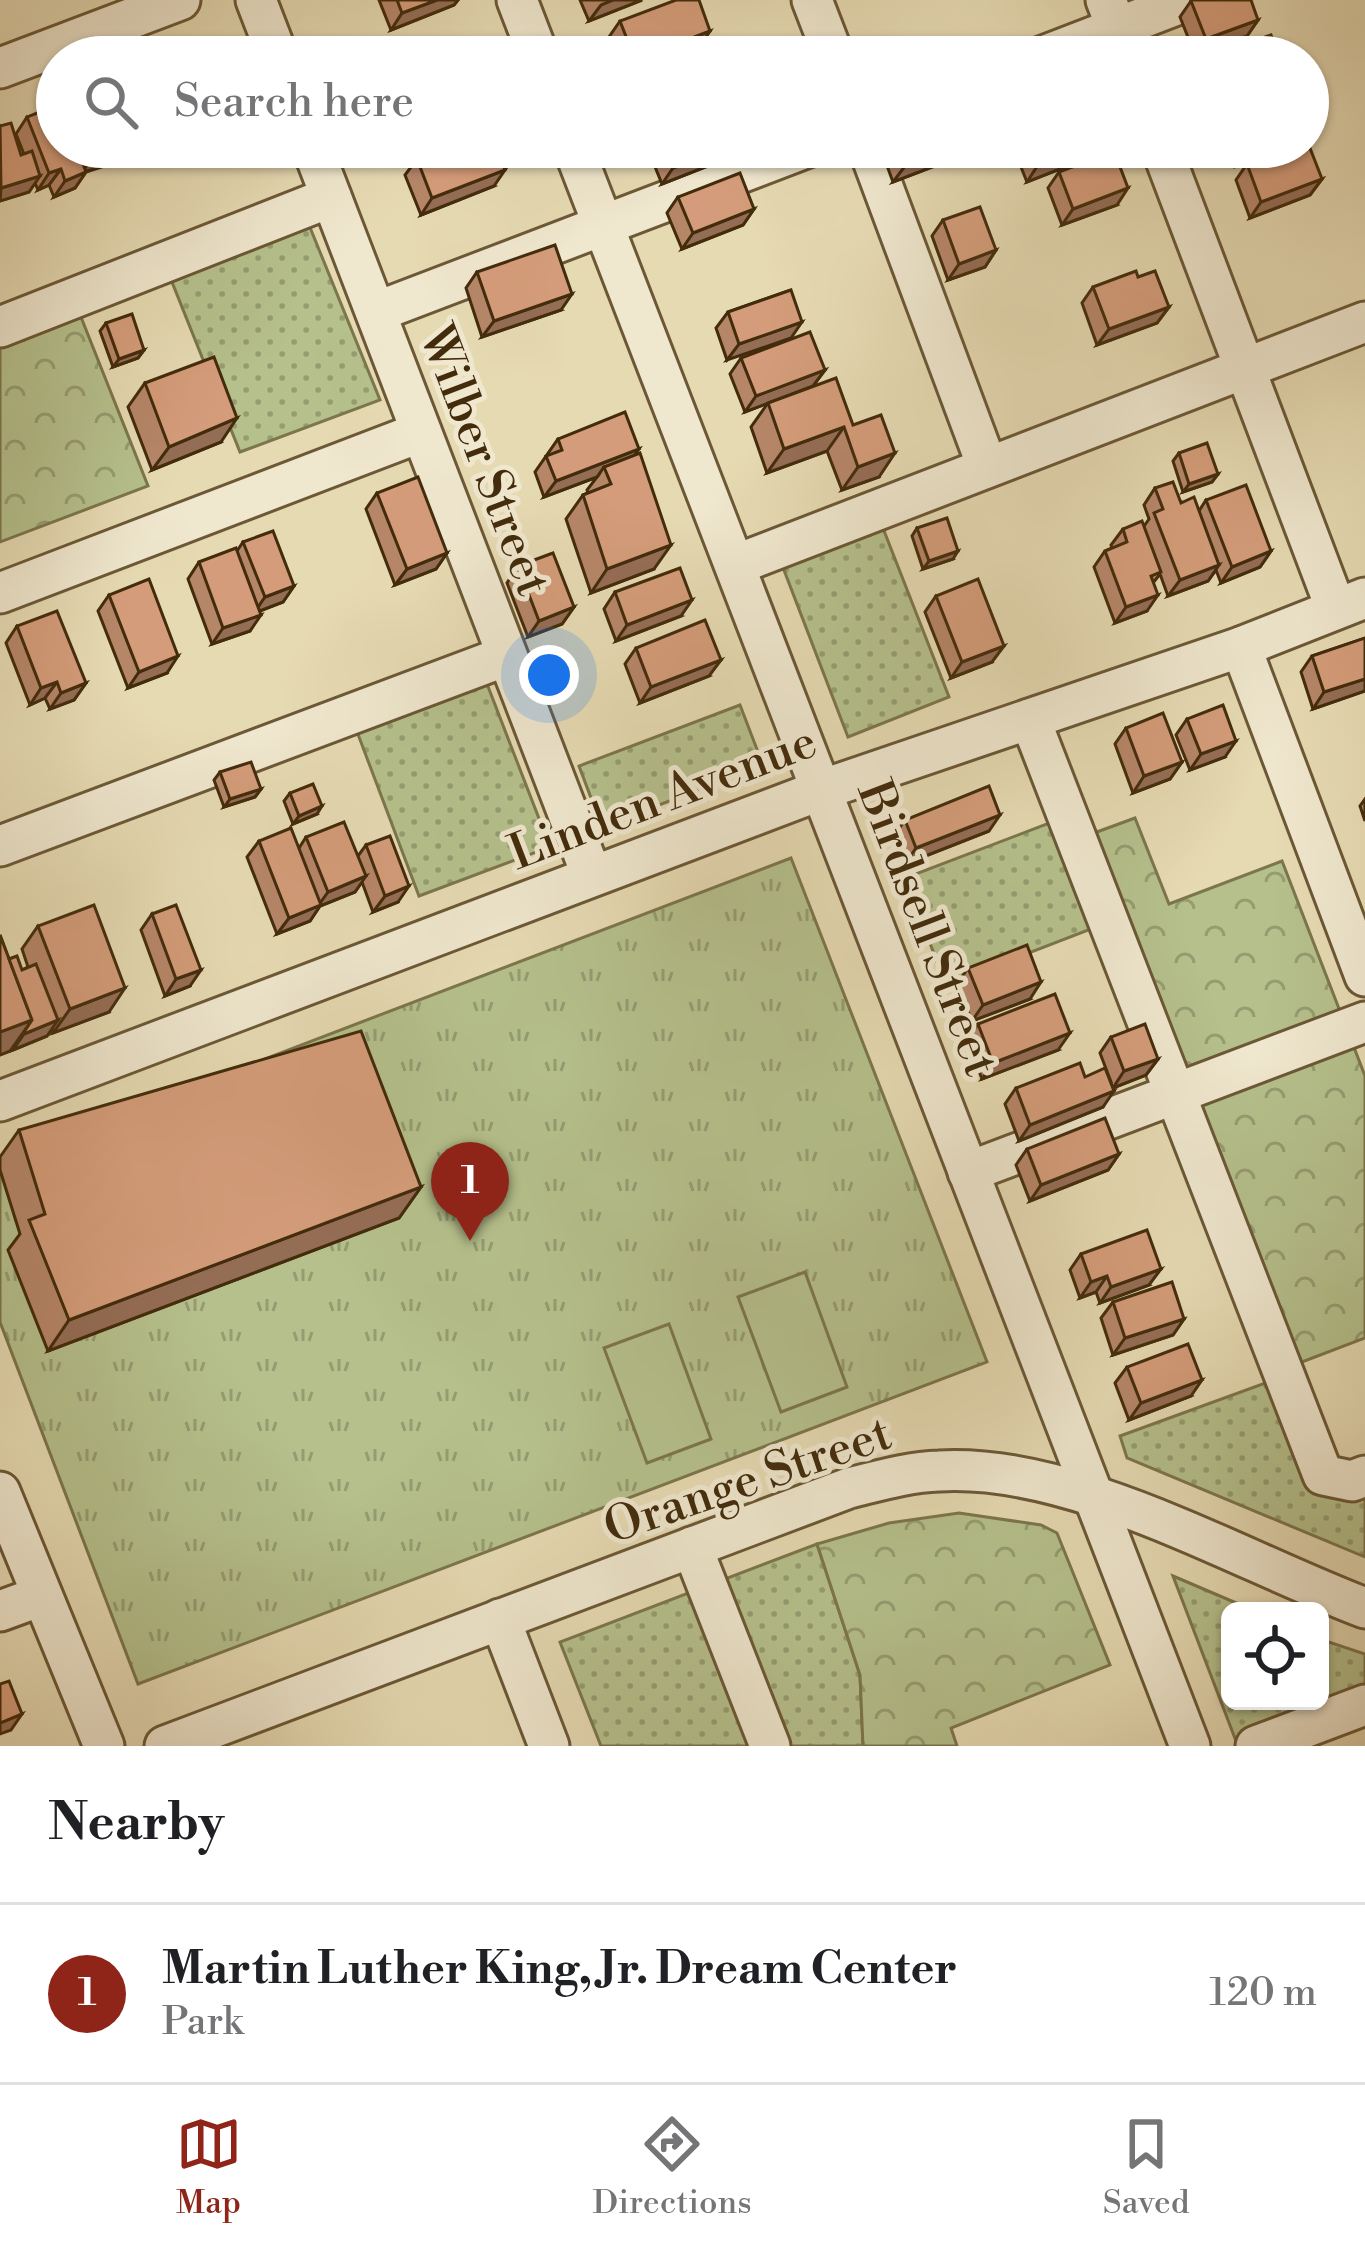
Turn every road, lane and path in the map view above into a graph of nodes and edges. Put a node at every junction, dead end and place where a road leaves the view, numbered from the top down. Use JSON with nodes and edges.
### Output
{"nodes":[{"id":1,"x":180,"y":0,"type":"edge"},
{"id":2,"x":256,"y":0,"type":"edge"},
{"id":3,"x":517,"y":0,"type":"edge"},
{"id":4,"x":812,"y":0,"type":"edge"},
{"id":5,"x":1190,"y":0,"type":"edge"},
{"id":6,"x":1117,"y":28,"type":"edge"},
{"id":7,"x":85,"y":36,"type":"edge"},
{"id":8,"x":270,"y":36,"type":"edge"},
{"id":9,"x":530,"y":36,"type":"edge"},
{"id":10,"x":826,"y":36,"type":"edge"},
{"id":11,"x":36,"y":54,"type":"edge"},
{"id":12,"x":0,"y":68,"type":"edge"},
{"id":13,"x":320,"y":168,"type":"edge"},
{"id":14,"x":581,"y":168,"type":"edge"},
{"id":15,"x":754,"y":168,"type":"edge"},
{"id":16,"x":876,"y":168,"type":"edge"},
{"id":17,"x":1169,"y":168,"type":"edge"},
{"id":18,"x":332,"y":197,"type":"junction"},
{"id":19,"x":604,"y":227,"type":"junction"},
{"id":20,"x":376,"y":312,"type":"junction"},
{"id":21,"x":1365,"y":322,"type":"edge"},
{"id":22,"x":0,"y":327,"type":"edge"},
{"id":23,"x":1246,"y":370,"type":"junction"},
{"id":24,"x":421,"y":432,"type":"junction"},
{"id":25,"x":987,"y":466,"type":"junction"},
{"id":26,"x":736,"y":565,"type":"junction"},
{"id":27,"x":0,"y":592,"type":"edge"},
{"id":28,"x":1350,"y":604,"type":"edge"},
{"id":29,"x":1241,"y":647,"type":"junction"},
{"id":30,"x":506,"y":656,"type":"junction"},
{"id":31,"x":1030,"y":719,"type":"junction"},
{"id":32,"x":821,"y":790,"type":"junction"},
{"id":33,"x":0,"y":846,"type":"edge"},
{"id":34,"x":592,"y":875,"type":"junction"},
{"id":35,"x":1365,"y":976,"type":"edge"},
{"id":36,"x":1365,"y":1022,"type":"edge"},
{"id":37,"x":1178,"y":1092,"type":"junction"},
{"id":38,"x":0,"y":1102,"type":"edge"},
{"id":39,"x":968,"y":1172,"type":"junction"},
{"id":40,"x":1365,"y":1476,"type":"edge"},
{"id":41,"x":0,"y":1492,"type":"edge"},
{"id":42,"x":1091,"y":1497,"type":"junction"},
{"id":43,"x":692,"y":1547,"type":"junction"},
{"id":44,"x":41,"y":1596,"type":"junction"},
{"id":45,"x":1365,"y":1608,"type":"edge"},
{"id":46,"x":0,"y":1611,"type":"edge"},
{"id":47,"x":500,"y":1619,"type":"junction"},
{"id":48,"x":1365,"y":1705,"type":"edge"},
{"id":49,"x":104,"y":1746,"type":"edge"},
{"id":50,"x":166,"y":1746,"type":"edge"},
{"id":51,"x":549,"y":1746,"type":"edge"},
{"id":52,"x":770,"y":1746,"type":"edge"},
{"id":53,"x":1190,"y":1746,"type":"edge"},
{"id":54,"x":1256,"y":1746,"type":"edge"}],
"edges":[{"from":1,"to":7,"type":"street"},
{"from":2,"to":8,"type":"street"},
{"from":3,"to":9,"type":"street"},
{"from":4,"to":10,"type":"street"},
{"from":5,"to":6,"type":"street"},
{"from":11,"to":12,"type":"street"},
{"from":13,"to":18,"type":"street","name":"Wilber Street"},
{"from":14,"to":19,"type":"street","name":"Birdsell Street"},
{"from":15,"to":19,"type":"street"},
{"from":16,"to":25,"type":"street"},
{"from":17,"to":23,"type":"street"},
{"from":18,"to":20,"type":"street","name":"Wilber Street"},
{"from":18,"to":22,"type":"street"},
{"from":19,"to":20,"type":"street"},
{"from":19,"to":26,"type":"street","name":"Birdsell Street"},
{"from":20,"to":24,"type":"street","name":"Wilber Street"},
{"from":21,"to":23,"type":"street"},
{"from":23,"to":25,"type":"street"},
{"from":23,"to":28,"type":"street"},
{"from":24,"to":27,"type":"street"},
{"from":24,"to":30,"type":"street","name":"Wilber Street"},
{"from":25,"to":26,"type":"street"},
{"from":26,"to":32,"type":"street","name":"Birdsell Street"},
{"from":28,"to":29,"type":"street","name":"Linden Avenue"},
{"from":29,"to":31,"type":"street","name":"Linden Avenue"},
{"from":29,"to":35,"type":"street"},
{"from":30,"to":33,"type":"street"},
{"from":30,"to":34,"type":"street","name":"Wilber Street"},
{"from":31,"to":32,"type":"street","name":"Linden Avenue"},
{"from":31,"to":37,"type":"street"},
{"from":32,"to":34,"type":"street","name":"Linden Avenue"},
{"from":32,"to":39,"type":"street","name":"Birdsell Street"},
{"from":34,"to":38,"type":"street","name":"Linden Avenue"},
{"from":36,"to":37,"type":"street"},
{"from":37,"to":39,"type":"street"},
{"from":37,"to":40,"type":"street"},
{"from":39,"to":42,"type":"street","name":"Birdsell Street"},
{"from":41,"to":44,"type":"street"},
{"from":42,"to":43,"type":"street","name":"Orange Street"},
{"from":42,"to":45,"type":"street","name":"Orange Street"},
{"from":42,"to":53,"type":"street","name":"Birdsell Street"},
{"from":43,"to":47,"type":"street","name":"Orange Street"},
{"from":43,"to":52,"type":"street"},
{"from":44,"to":46,"type":"street"},
{"from":44,"to":49,"type":"street"},
{"from":47,"to":50,"type":"street","name":"Orange Street"},
{"from":47,"to":51,"type":"street"},
{"from":48,"to":54,"type":"street"}]}
